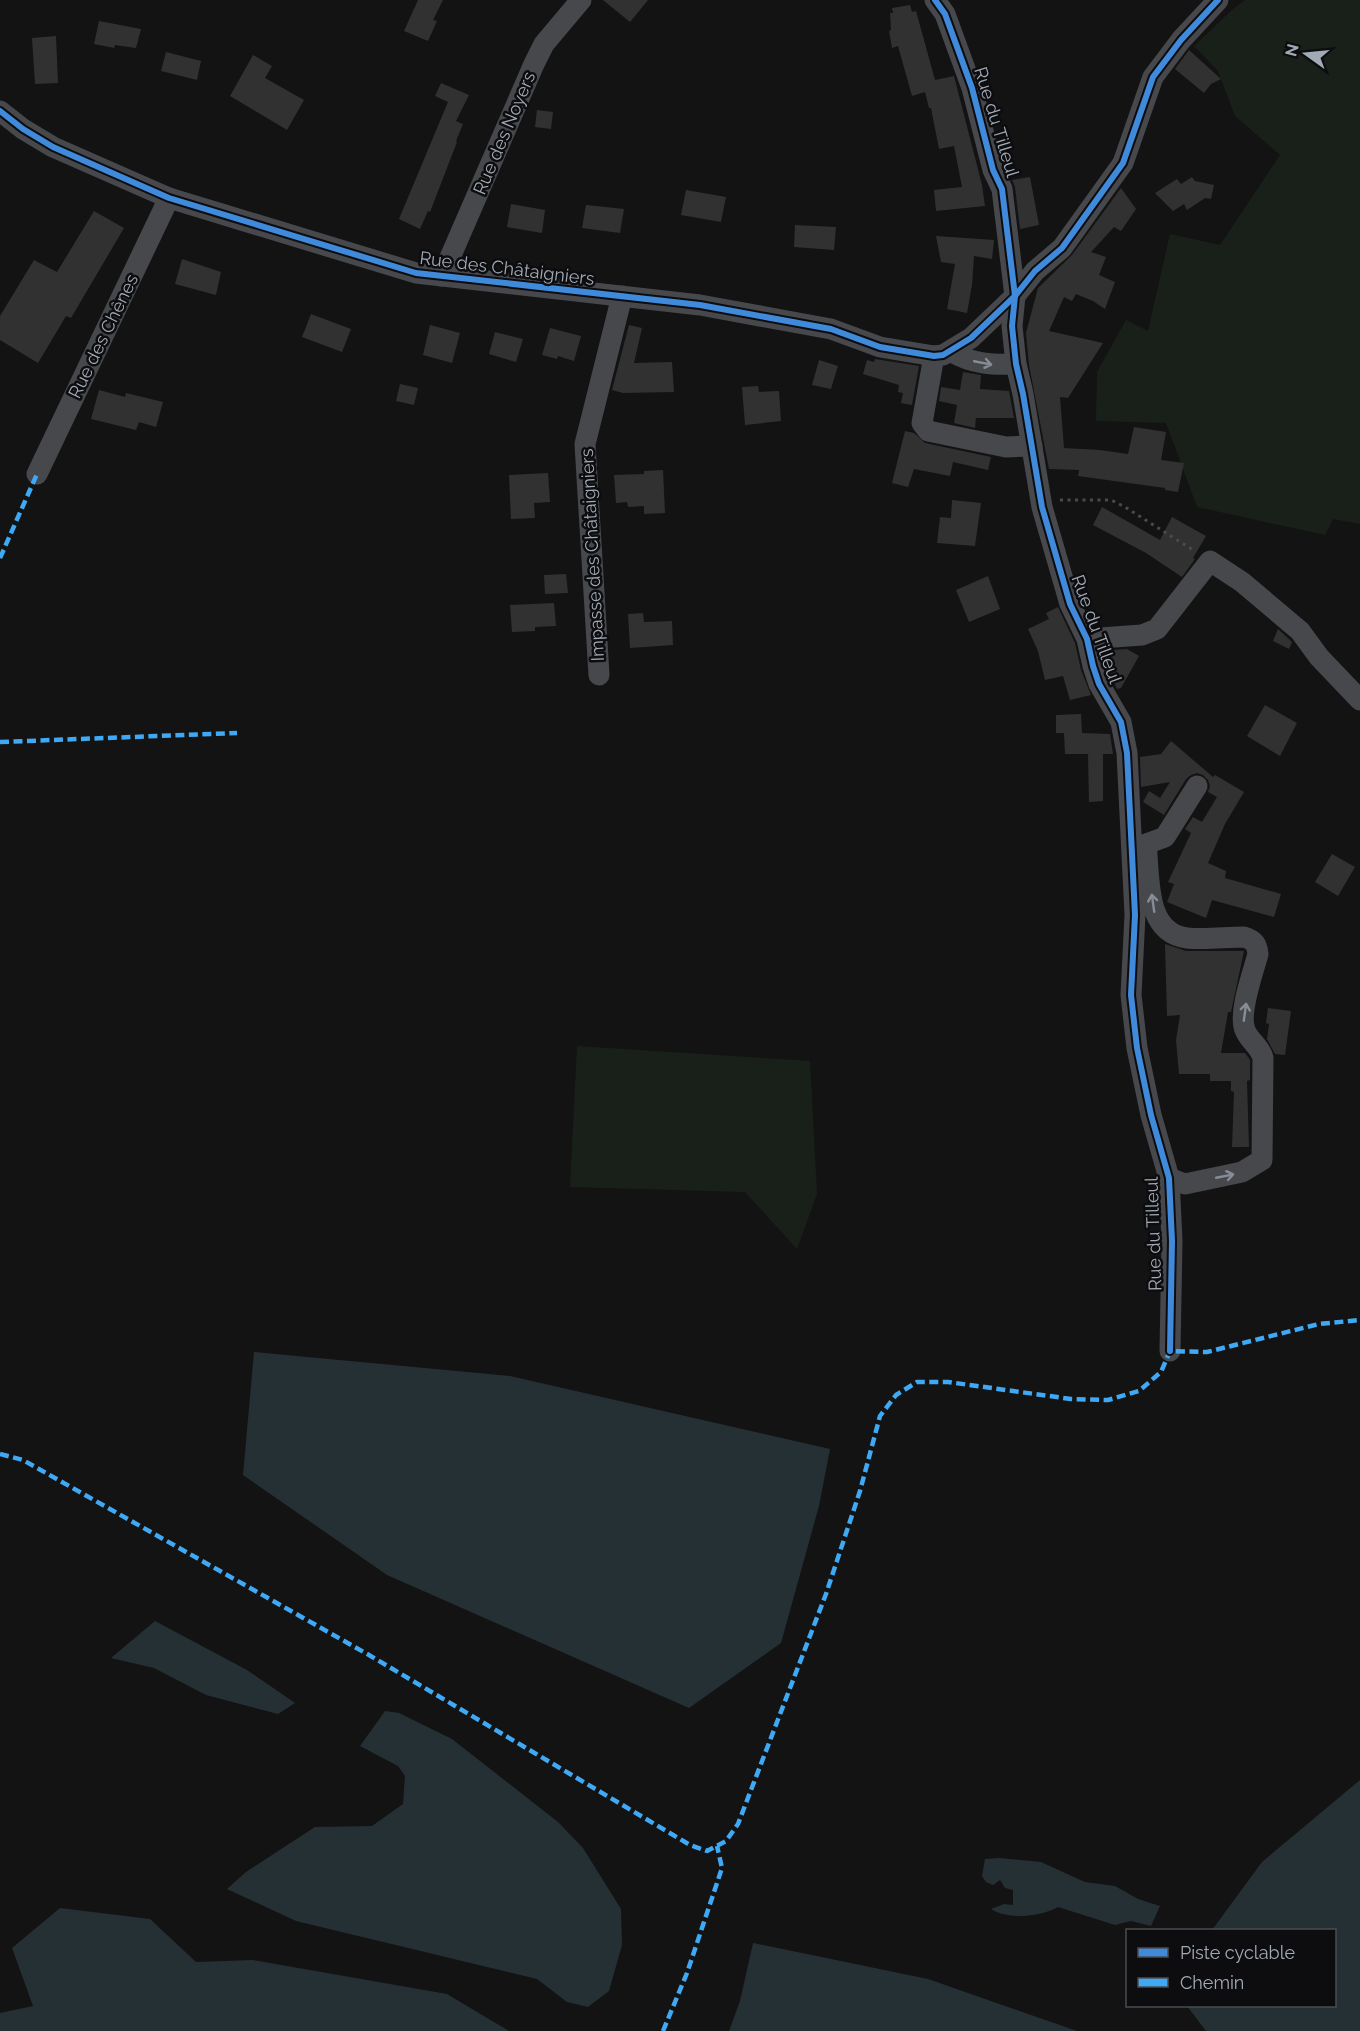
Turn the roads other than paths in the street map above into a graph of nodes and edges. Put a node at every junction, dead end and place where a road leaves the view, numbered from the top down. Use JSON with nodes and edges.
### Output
{"nodes":[{"id":1,"x":581,"y":0,"type":"edge"},
{"id":2,"x":935,"y":0,"type":"edge"},
{"id":3,"x":1218,"y":0,"type":"edge"},
{"id":4,"x":0,"y":111,"type":"edge"},
{"id":5,"x":169,"y":198,"type":"junction"},
{"id":6,"x":442,"y":276,"type":"junction"},
{"id":7,"x":622,"y":296,"type":"junction"},
{"id":8,"x":1015,"y":296,"type":"junction"},
{"id":9,"x":943,"y":354,"type":"junction"},
{"id":10,"x":1016,"y":364,"type":"junction"},
{"id":11,"x":1032,"y":446,"type":"junction"},
{"id":12,"x":37,"y":474,"type":"dead end"},
{"id":13,"x":1087,"y":639,"type":"junction"},
{"id":14,"x":599,"y":675,"type":"dead end"},
{"id":15,"x":1360,"y":700,"type":"edge"},
{"id":16,"x":1197,"y":786,"type":"dead end"},
{"id":17,"x":1139,"y":846,"type":"junction"},
{"id":18,"x":1169,"y":1178,"type":"junction"},
{"id":19,"x":1170,"y":1351,"type":"dead end"}],
"edges":[{"from":1,"to":6,"type":"street","name":"Rue des Noyers"},
{"from":2,"to":8,"type":"street","name":"Rue du Tilleul"},
{"from":3,"to":8,"type":"street"},
{"from":4,"to":5,"type":"street","name":"Rue des Châtaigniers"},
{"from":5,"to":6,"type":"street","name":"Rue des Châtaigniers"},
{"from":5,"to":12,"type":"street","name":"Rue des Chênes"},
{"from":6,"to":7,"type":"street","name":"Rue des Châtaigniers"},
{"from":7,"to":9,"type":"street","name":"Rue des Châtaigniers"},
{"from":7,"to":14,"type":"street","name":"Impasse des Châtaigniers"},
{"from":8,"to":9,"type":"street"},
{"from":8,"to":10,"type":"street","name":"Rue du Tilleul"},
{"from":9,"to":10,"type":"street","name":"Rue des Châtaigniers","one_way":true},
{"from":9,"to":11,"type":"street"},
{"from":10,"to":11,"type":"street","name":"Rue du Tilleul"},
{"from":11,"to":13,"type":"street","name":"Rue du Tilleul"},
{"from":13,"to":15,"type":"street"},
{"from":13,"to":17,"type":"street","name":"Rue du Tilleul"},
{"from":16,"to":17,"type":"street"},
{"from":17,"to":18,"type":"street","name":"Rue du Tilleul"},
{"from":18,"to":17,"type":"street","one_way":true},
{"from":18,"to":19,"type":"street","name":"Rue du Tilleul"}]}
